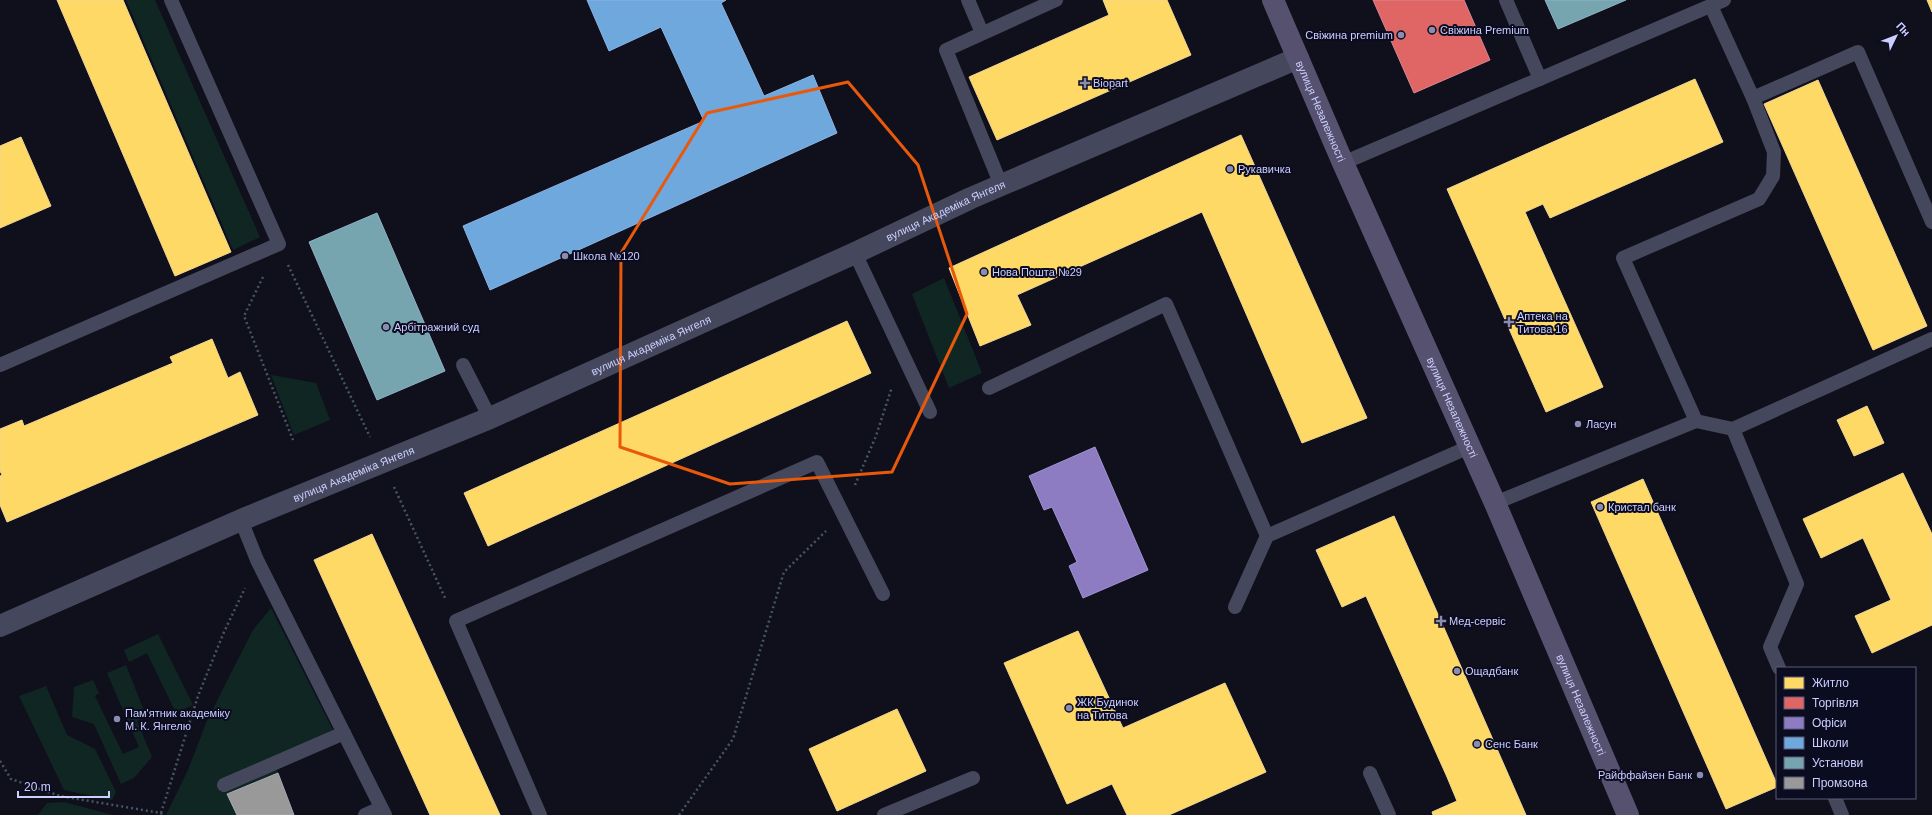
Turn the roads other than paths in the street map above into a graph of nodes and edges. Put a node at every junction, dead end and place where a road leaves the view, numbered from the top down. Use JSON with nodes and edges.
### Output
{"nodes":[{"id":1,"x":171,"y":0,"type":"edge"},
{"id":2,"x":968,"y":0,"type":"edge"},
{"id":3,"x":1056,"y":0,"type":"edge"},
{"id":4,"x":1273,"y":0,"type":"edge"},
{"id":5,"x":1506,"y":0,"type":"edge"},
{"id":6,"x":1724,"y":0,"type":"edge"},
{"id":7,"x":1710,"y":6,"type":"junction"},
{"id":8,"x":982,"y":33,"type":"junction"},
{"id":9,"x":1298,"y":58,"type":"junction"},
{"id":10,"x":1540,"y":79,"type":"junction"},
{"id":11,"x":1753,"y":98,"type":"junction"},
{"id":12,"x":1343,"y":163,"type":"junction"},
{"id":13,"x":1001,"y":185,"type":"junction"},
{"id":14,"x":1932,"y":222,"type":"edge"},
{"id":15,"x":855,"y":253,"type":"junction"},
{"id":16,"x":1932,"y":339,"type":"edge"},
{"id":17,"x":0,"y":365,"type":"edge"},
{"id":18,"x":462,"y":365,"type":"dead end"},
{"id":19,"x":989,"y":388,"type":"dead end"},
{"id":20,"x":930,"y":412,"type":"dead end"},
{"id":21,"x":490,"y":418,"type":"junction"},
{"id":22,"x":1696,"y":421,"type":"junction"},
{"id":23,"x":1733,"y":429,"type":"junction"},
{"id":24,"x":1469,"y":447,"type":"junction"},
{"id":25,"x":1495,"y":503,"type":"junction"},
{"id":26,"x":241,"y":520,"type":"junction"},
{"id":27,"x":1267,"y":536,"type":"junction"},
{"id":28,"x":883,"y":594,"type":"dead end"},
{"id":29,"x":1235,"y":607,"type":"dead end"},
{"id":30,"x":0,"y":626,"type":"edge"},
{"id":31,"x":1779,"y":667,"type":"edge"},
{"id":32,"x":344,"y":732,"type":"junction"},
{"id":33,"x":1370,"y":773,"type":"dead end"},
{"id":34,"x":973,"y":778,"type":"dead end"},
{"id":35,"x":224,"y":785,"type":"dead end"},
{"id":36,"x":1835,"y":799,"type":"edge"},
{"id":37,"x":383,"y":811,"type":"edge"},
{"id":38,"x":365,"y":815,"type":"edge"},
{"id":39,"x":540,"y":815,"type":"edge"},
{"id":40,"x":884,"y":815,"type":"edge"},
{"id":41,"x":1389,"y":815,"type":"edge"},
{"id":42,"x":1628,"y":815,"type":"edge"},
{"id":43,"x":1842,"y":815,"type":"edge"}],
"edges":[{"from":1,"to":17,"type":"lane"},
{"from":2,"to":8,"type":"lane"},
{"from":3,"to":8,"type":"lane"},
{"from":4,"to":9,"type":"main road","name":"вулиця Незалежності"},
{"from":5,"to":10,"type":"lane"},
{"from":6,"to":7,"type":"lane"},
{"from":7,"to":10,"type":"lane"},
{"from":7,"to":11,"type":"lane"},
{"from":8,"to":13,"type":"lane"},
{"from":9,"to":12,"type":"main road","name":"вулиця Незалежності"},
{"from":9,"to":13,"type":"street","name":"вулиця Академіка Янгеля"},
{"from":10,"to":12,"type":"lane"},
{"from":11,"to":14,"type":"lane"},
{"from":11,"to":22,"type":"lane"},
{"from":12,"to":24,"type":"main road","name":"вулиця Незалежності"},
{"from":13,"to":15,"type":"street","name":"вулиця Академіка Янгеля"},
{"from":15,"to":20,"type":"lane"},
{"from":15,"to":21,"type":"street","name":"вулиця Академіка Янгеля"},
{"from":16,"to":23,"type":"lane"},
{"from":18,"to":21,"type":"lane"},
{"from":19,"to":27,"type":"lane"},
{"from":21,"to":26,"type":"street","name":"вулиця Академіка Янгеля"},
{"from":22,"to":23,"type":"lane"},
{"from":22,"to":25,"type":"lane"},
{"from":23,"to":31,"type":"lane"},
{"from":24,"to":25,"type":"main road","name":"вулиця Незалежності"},
{"from":24,"to":27,"type":"lane"},
{"from":25,"to":42,"type":"main road","name":"вулиця Незалежності"},
{"from":26,"to":30,"type":"street","name":"вулиця Академіка Янгеля"},
{"from":26,"to":32,"type":"lane"},
{"from":27,"to":29,"type":"lane"},
{"from":28,"to":39,"type":"lane"},
{"from":32,"to":35,"type":"lane"},
{"from":32,"to":37,"type":"lane"},
{"from":33,"to":41,"type":"lane"},
{"from":34,"to":40,"type":"lane"},
{"from":36,"to":43,"type":"lane"},
{"from":37,"to":38,"type":"lane"}]}
